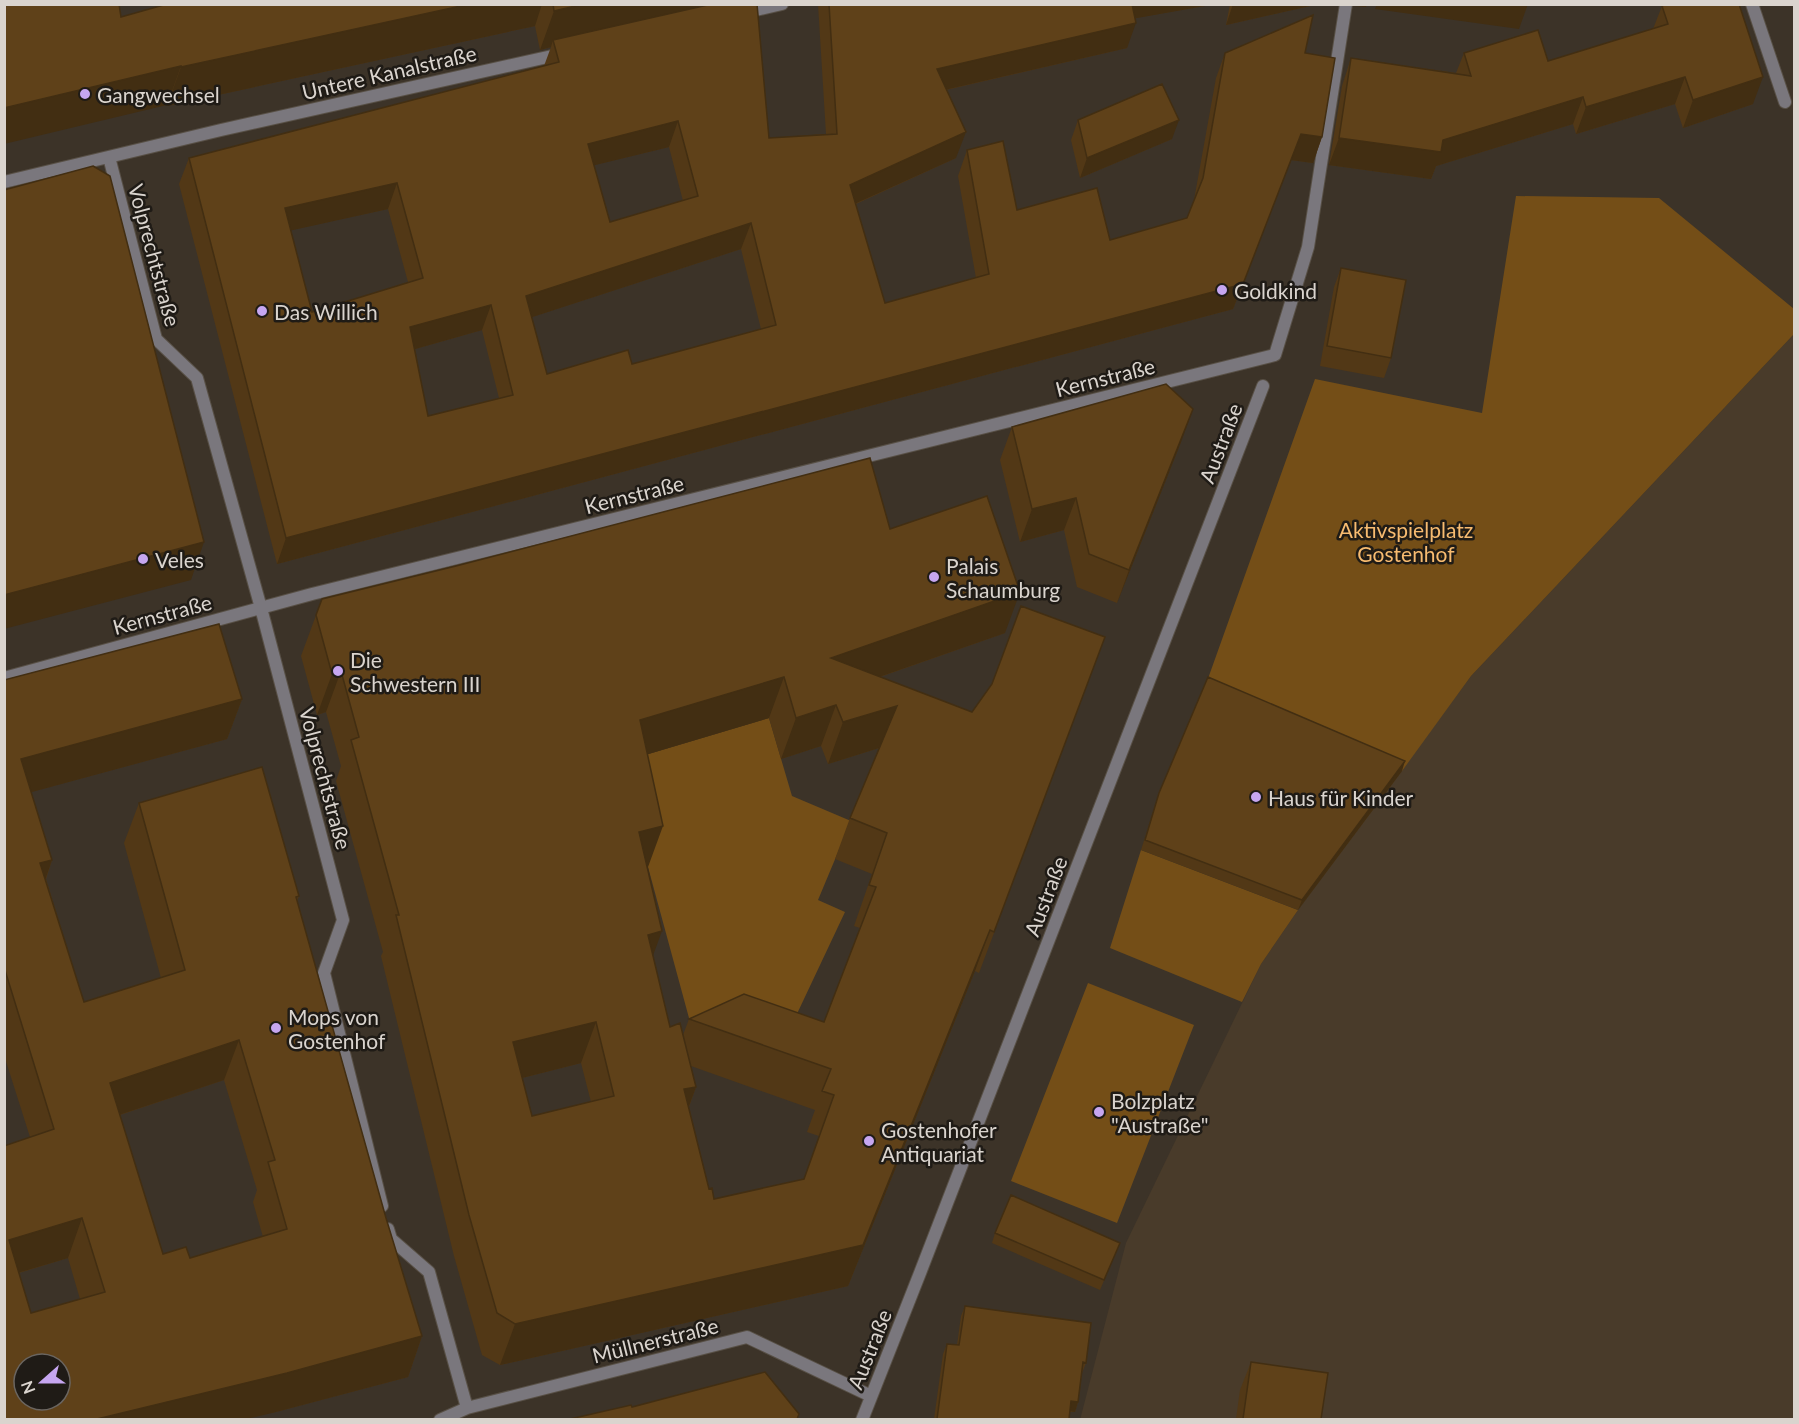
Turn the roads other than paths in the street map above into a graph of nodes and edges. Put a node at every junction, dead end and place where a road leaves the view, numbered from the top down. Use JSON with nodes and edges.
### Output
{"nodes":[{"id":1,"x":1346,"y":4,"type":"edge"},
{"id":2,"x":1752,"y":4,"type":"edge"},
{"id":3,"x":776,"y":5,"type":"edge"},
{"id":4,"x":726,"y":17,"type":"edge"},
{"id":5,"x":577,"y":50,"type":"edge"},
{"id":6,"x":1785,"y":102,"type":"dead end"},
{"id":7,"x":109,"y":157,"type":"junction"},
{"id":8,"x":4,"y":182,"type":"edge"},
{"id":9,"x":1263,"y":386,"type":"dead end"},
{"id":10,"x":261,"y":608,"type":"junction"},
{"id":11,"x":4,"y":678,"type":"edge"},
{"id":12,"x":871,"y":1396,"type":"junction"},
{"id":13,"x":467,"y":1408,"type":"junction"},
{"id":14,"x":440,"y":1419,"type":"edge"},
{"id":15,"x":862,"y":1419,"type":"edge"}],
"edges":[{"from":1,"to":10,"type":"street","name":"Kernstraße"},
{"from":2,"to":6,"type":"street"},
{"from":3,"to":4,"type":"street"},
{"from":5,"to":7,"type":"street","name":"Untere Kanalstraße"},
{"from":7,"to":8,"type":"street","name":"Untere Kanalstraße"},
{"from":7,"to":10,"type":"street","name":"Volprechtstraße"},
{"from":9,"to":12,"type":"street","name":"Austraße"},
{"from":10,"to":11,"type":"street","name":"Kernstraße"},
{"from":10,"to":13,"type":"street","name":"Volprechtstraße"},
{"from":12,"to":13,"type":"street","name":"Müllnerstraße"},
{"from":12,"to":15,"type":"street","name":"Austraße"},
{"from":13,"to":14,"type":"street","name":"Müllnerstraße"}]}
